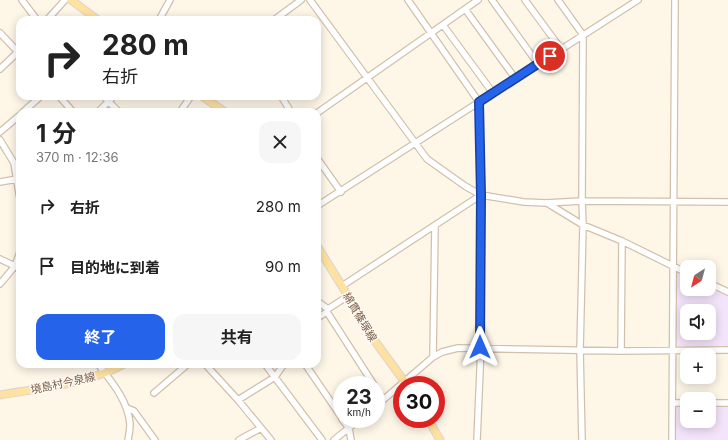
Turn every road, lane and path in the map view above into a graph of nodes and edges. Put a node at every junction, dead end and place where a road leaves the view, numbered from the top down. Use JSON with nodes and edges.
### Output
{"nodes":[{"id":1,"x":22,"y":0,"type":"edge"},
{"id":2,"x":65,"y":0,"type":"edge"},
{"id":3,"x":71,"y":0,"type":"edge"},
{"id":4,"x":170,"y":0,"type":"edge"},
{"id":5,"x":301,"y":0,"type":"edge"},
{"id":6,"x":310,"y":0,"type":"edge"},
{"id":7,"x":408,"y":0,"type":"edge"},
{"id":8,"x":478,"y":0,"type":"edge"},
{"id":9,"x":492,"y":0,"type":"edge"},
{"id":10,"x":525,"y":0,"type":"edge"},
{"id":11,"x":558,"y":0,"type":"edge"},
{"id":12,"x":638,"y":0,"type":"edge"},
{"id":13,"x":675,"y":0,"type":"edge"},
{"id":14,"x":466,"y":9,"type":"junction"},
{"id":15,"x":34,"y":16,"type":"edge"},
{"id":16,"x":51,"y":16,"type":"edge"},
{"id":17,"x":93,"y":16,"type":"edge"},
{"id":18,"x":161,"y":16,"type":"edge"},
{"id":19,"x":279,"y":16,"type":"edge"},
{"id":20,"x":443,"y":25,"type":"junction"},
{"id":21,"x":0,"y":33,"type":"edge"},
{"id":22,"x":432,"y":33,"type":"junction"},
{"id":23,"x":583,"y":35,"type":"junction"},
{"id":24,"x":16,"y":49,"type":"edge"},
{"id":25,"x":561,"y":49,"type":"junction"},
{"id":26,"x":16,"y":55,"type":"edge"},
{"id":27,"x":538,"y":64,"type":"junction"},
{"id":28,"x":0,"y":68,"type":"edge"},
{"id":29,"x":367,"y":78,"type":"junction"},
{"id":30,"x":515,"y":78,"type":"junction"},
{"id":31,"x":493,"y":93,"type":"junction"},
{"id":32,"x":37,"y":100,"type":"edge"},
{"id":33,"x":63,"y":100,"type":"edge"},
{"id":34,"x":208,"y":100,"type":"edge"},
{"id":35,"x":108,"y":102,"type":"joint"},
{"id":36,"x":479,"y":102,"type":"junction"},
{"id":37,"x":28,"y":108,"type":"edge"},
{"id":38,"x":70,"y":108,"type":"edge"},
{"id":39,"x":102,"y":108,"type":"edge"},
{"id":40,"x":115,"y":108,"type":"edge"},
{"id":41,"x":219,"y":108,"type":"edge"},
{"id":42,"x":321,"y":110,"type":"edge"},
{"id":43,"x":16,"y":118,"type":"edge"},
{"id":44,"x":0,"y":132,"type":"edge"},
{"id":45,"x":0,"y":140,"type":"edge"},
{"id":46,"x":415,"y":143,"type":"junction"},
{"id":47,"x":16,"y":161,"type":"edge"},
{"id":48,"x":321,"y":164,"type":"edge"},
{"id":49,"x":16,"y":180,"type":"edge"},
{"id":50,"x":0,"y":182,"type":"edge"},
{"id":51,"x":341,"y":192,"type":"junction"},
{"id":52,"x":481,"y":195,"type":"junction"},
{"id":53,"x":582,"y":201,"type":"junction"},
{"id":54,"x":674,"y":202,"type":"junction"},
{"id":55,"x":728,"y":202,"type":"edge"},
{"id":56,"x":546,"y":203,"type":"junction"},
{"id":57,"x":321,"y":204,"type":"edge"},
{"id":58,"x":583,"y":225,"type":"junction"},
{"id":59,"x":435,"y":226,"type":"junction"},
{"id":60,"x":622,"y":241,"type":"junction"},
{"id":61,"x":321,"y":252,"type":"edge"},
{"id":62,"x":0,"y":259,"type":"edge"},
{"id":63,"x":15,"y":266,"type":"joint"},
{"id":64,"x":673,"y":266,"type":"junction"},
{"id":65,"x":680,"y":269,"type":"edge"},
{"id":66,"x":0,"y":284,"type":"edge"},
{"id":67,"x":342,"y":286,"type":"junction"},
{"id":68,"x":716,"y":286,"type":"edge"},
{"id":69,"x":728,"y":292,"type":"edge"},
{"id":70,"x":348,"y":296,"type":"junction"},
{"id":71,"x":321,"y":305,"type":"edge"},
{"id":72,"x":327,"y":310,"type":"junction"},
{"id":73,"x":321,"y":315,"type":"edge"},
{"id":74,"x":480,"y":347,"type":"junction"},
{"id":75,"x":580,"y":350,"type":"junction"},
{"id":76,"x":673,"y":350,"type":"junction"},
{"id":77,"x":728,"y":350,"type":"edge"},
{"id":78,"x":621,"y":351,"type":"junction"},
{"id":79,"x":433,"y":357,"type":"junction"},
{"id":80,"x":101,"y":368,"type":"edge"},
{"id":81,"x":116,"y":368,"type":"edge"},
{"id":82,"x":183,"y":368,"type":"edge"},
{"id":83,"x":209,"y":368,"type":"edge"},
{"id":84,"x":268,"y":368,"type":"edge"},
{"id":85,"x":281,"y":368,"type":"edge"},
{"id":86,"x":308,"y":368,"type":"edge"},
{"id":87,"x":105,"y":374,"type":"junction"},
{"id":88,"x":368,"y":376,"type":"edge"},
{"id":89,"x":401,"y":376,"type":"edge"},
{"id":90,"x":413,"y":376,"type":"edge"},
{"id":91,"x":275,"y":377,"type":"junction"},
{"id":92,"x":154,"y":393,"type":"dead end"},
{"id":93,"x":393,"y":393,"type":"edge"},
{"id":94,"x":0,"y":396,"type":"edge"},
{"id":95,"x":385,"y":399,"type":"edge"},
{"id":96,"x":238,"y":400,"type":"junction"},
{"id":97,"x":672,"y":403,"type":"junction"},
{"id":98,"x":680,"y":403,"type":"edge"},
{"id":99,"x":716,"y":403,"type":"edge"},
{"id":100,"x":728,"y":403,"type":"edge"},
{"id":101,"x":333,"y":406,"type":"edge"},
{"id":102,"x":127,"y":408,"type":"junction"},
{"id":103,"x":261,"y":428,"type":"junction"},
{"id":104,"x":349,"y":428,"type":"joint"},
{"id":105,"x":433,"y":428,"type":"edge"},
{"id":106,"x":128,"y":440,"type":"edge"},
{"id":107,"x":155,"y":440,"type":"edge"},
{"id":108,"x":239,"y":440,"type":"edge"},
{"id":109,"x":271,"y":440,"type":"edge"},
{"id":110,"x":322,"y":440,"type":"edge"},
{"id":111,"x":334,"y":440,"type":"edge"},
{"id":112,"x":351,"y":440,"type":"edge"},
{"id":113,"x":440,"y":440,"type":"edge"},
{"id":114,"x":477,"y":440,"type":"edge"},
{"id":115,"x":582,"y":440,"type":"edge"},
{"id":116,"x":672,"y":440,"type":"edge"}],
"edges":[{"from":1,"to":15,"type":"street"},
{"from":2,"to":16,"type":"street"},
{"from":3,"to":17,"type":"main road"},
{"from":4,"to":18,"type":"street"},
{"from":5,"to":19,"type":"street"},
{"from":6,"to":29,"type":"street"},
{"from":7,"to":22,"type":"street"},
{"from":8,"to":14,"type":"street"},
{"from":9,"to":27,"type":"street"},
{"from":10,"to":25,"type":"street"},
{"from":11,"to":23,"type":"street"},
{"from":12,"to":23,"type":"street"},
{"from":13,"to":54,"type":"street"},
{"from":14,"to":20,"type":"street"},
{"from":14,"to":30,"type":"street"},
{"from":20,"to":22,"type":"street"},
{"from":20,"to":31,"type":"street"},
{"from":21,"to":24,"type":"street"},
{"from":22,"to":29,"type":"street"},
{"from":22,"to":36,"type":"street"},
{"from":23,"to":25,"type":"street"},
{"from":23,"to":53,"type":"street"},
{"from":25,"to":27,"type":"street"},
{"from":26,"to":28,"type":"street"},
{"from":27,"to":30,"type":"street"},
{"from":29,"to":42,"type":"street"},
{"from":29,"to":46,"type":"street"},
{"from":30,"to":31,"type":"street"},
{"from":31,"to":36,"type":"street"},
{"from":32,"to":37,"type":"street"},
{"from":33,"to":38,"type":"street"},
{"from":34,"to":41,"type":"main road"},
{"from":35,"to":39,"type":"street"},
{"from":35,"to":40,"type":"street"},
{"from":36,"to":46,"type":"street"},
{"from":36,"to":52,"type":"street"},
{"from":43,"to":44,"type":"street"},
{"from":45,"to":47,"type":"street"},
{"from":46,"to":51,"type":"street"},
{"from":46,"to":52,"type":"street"},
{"from":48,"to":51,"type":"street"},
{"from":49,"to":50,"type":"street"},
{"from":51,"to":57,"type":"street"},
{"from":52,"to":56,"type":"street"},
{"from":52,"to":59,"type":"street"},
{"from":52,"to":74,"type":"street"},
{"from":53,"to":54,"type":"street"},
{"from":53,"to":56,"type":"street"},
{"from":53,"to":58,"type":"street"},
{"from":54,"to":55,"type":"street"},
{"from":54,"to":64,"type":"street"},
{"from":56,"to":58,"type":"street"},
{"from":58,"to":60,"type":"street"},
{"from":58,"to":75,"type":"street"},
{"from":59,"to":67,"type":"street"},
{"from":59,"to":79,"type":"street"},
{"from":60,"to":64,"type":"street"},
{"from":60,"to":78,"type":"street"},
{"from":61,"to":67,"type":"main road","name":"綿貫篠塚線"},
{"from":62,"to":63,"type":"street"},
{"from":63,"to":66,"type":"street"},
{"from":64,"to":65,"type":"street"},
{"from":64,"to":76,"type":"street"},
{"from":67,"to":70,"type":"main road","name":"綿貫篠塚線"},
{"from":68,"to":69,"type":"street"},
{"from":70,"to":72,"type":"street"},
{"from":70,"to":89,"type":"main road","name":"綿貫篠塚線"},
{"from":71,"to":72,"type":"street"},
{"from":72,"to":73,"type":"street"},
{"from":72,"to":88,"type":"street"},
{"from":74,"to":75,"type":"street"},
{"from":74,"to":79,"type":"street"},
{"from":74,"to":114,"type":"street"},
{"from":75,"to":78,"type":"street"},
{"from":75,"to":115,"type":"street"},
{"from":76,"to":77,"type":"street"},
{"from":76,"to":78,"type":"street"},
{"from":76,"to":97,"type":"street"},
{"from":79,"to":90,"type":"street"},
{"from":80,"to":87,"type":"street"},
{"from":81,"to":87,"type":"main road","name":"境島村今泉線"},
{"from":82,"to":92,"type":"street"},
{"from":83,"to":96,"type":"street"},
{"from":84,"to":91,"type":"street"},
{"from":85,"to":91,"type":"street"},
{"from":86,"to":101,"type":"street"},
{"from":87,"to":94,"type":"main road","name":"境島村今泉線"},
{"from":87,"to":102,"type":"street"},
{"from":91,"to":96,"type":"street"},
{"from":91,"to":110,"type":"street"},
{"from":93,"to":95,"type":"street"},
{"from":96,"to":103,"type":"street"},
{"from":97,"to":98,"type":"street"},
{"from":97,"to":116,"type":"street"},
{"from":99,"to":100,"type":"street"},
{"from":102,"to":106,"type":"street"},
{"from":102,"to":107,"type":"street"},
{"from":103,"to":108,"type":"street"},
{"from":103,"to":109,"type":"street"},
{"from":104,"to":111,"type":"street"},
{"from":104,"to":112,"type":"street"},
{"from":105,"to":113,"type":"main road"}]}
